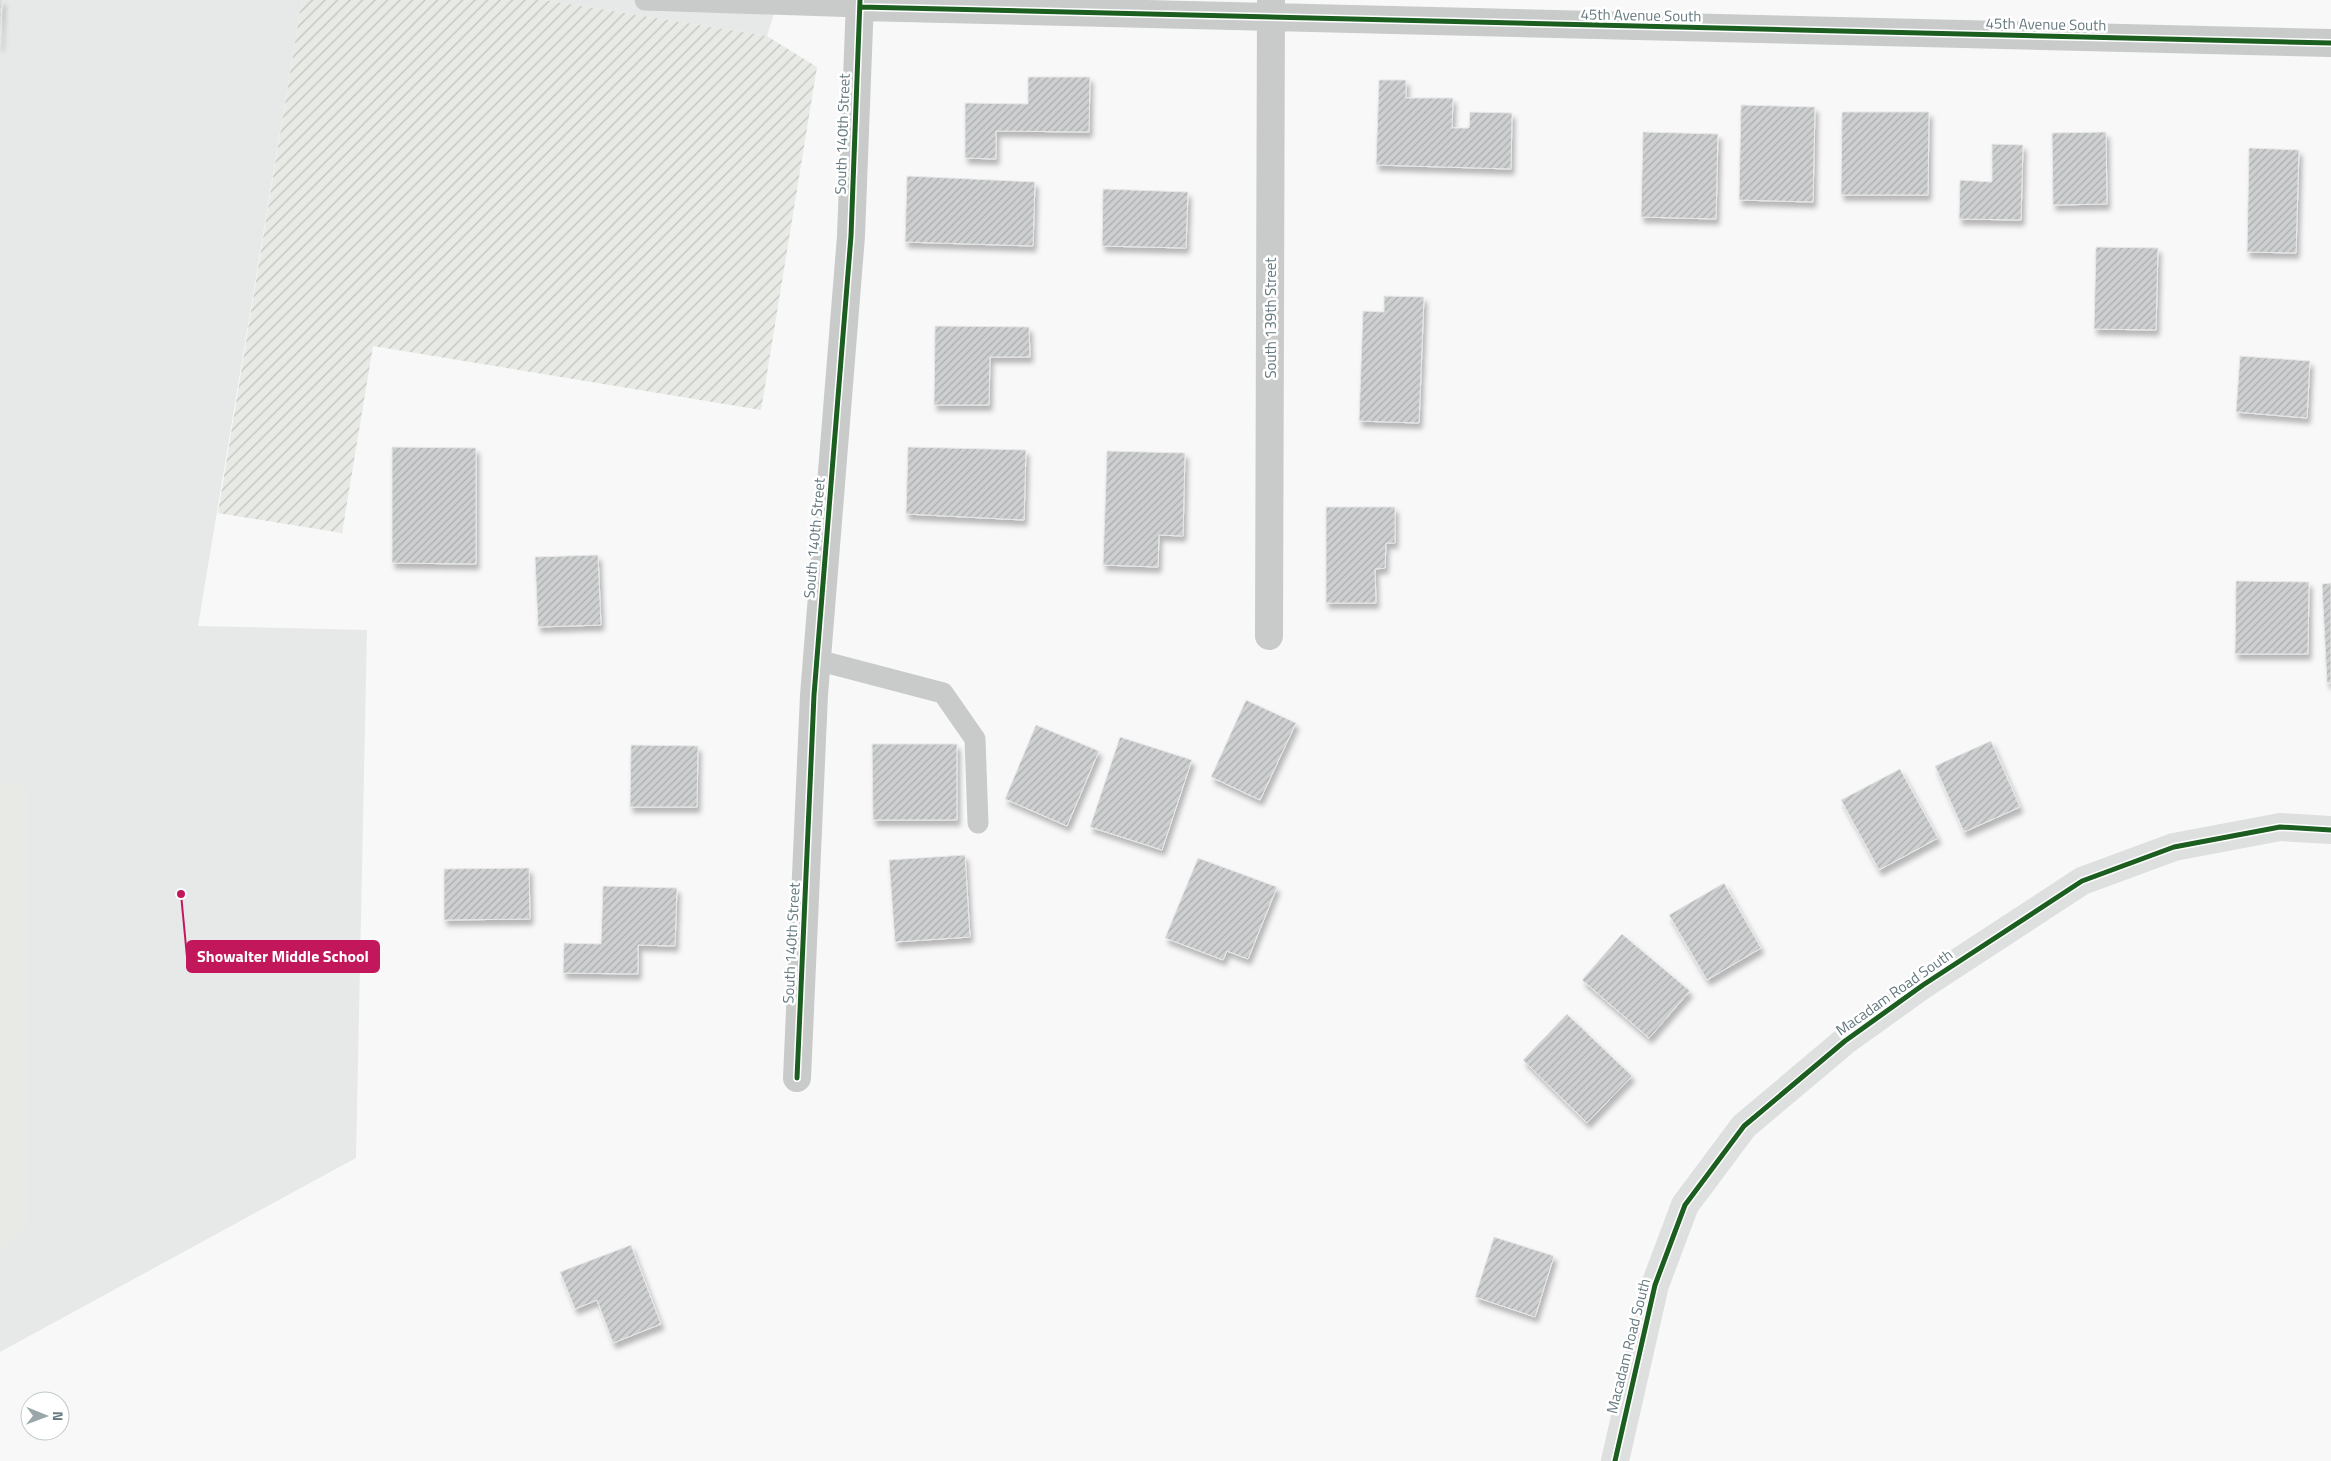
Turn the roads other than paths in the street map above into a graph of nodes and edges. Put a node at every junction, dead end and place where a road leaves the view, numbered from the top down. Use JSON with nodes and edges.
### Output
{"nodes":[{"id":1,"x":645,"y":0,"type":"edge"},
{"id":2,"x":860,"y":4,"type":"edge"},
{"id":3,"x":1271,"y":10,"type":"edge"},
{"id":4,"x":2331,"y":43,"type":"edge"},
{"id":5,"x":1269,"y":636,"type":"dead end"},
{"id":6,"x":817,"y":660,"type":"junction"},
{"id":7,"x":978,"y":823,"type":"dead end"},
{"id":8,"x":2331,"y":830,"type":"edge"},
{"id":9,"x":797,"y":1078,"type":"dead end"},
{"id":10,"x":1615,"y":1461,"type":"edge"}],
"edges":[{"from":1,"to":2,"type":"lane"},
{"from":2,"to":3,"type":"street","name":"45th Avenue South"},
{"from":2,"to":6,"type":"street","name":"South 140th Street"},
{"from":3,"to":4,"type":"street","name":"45th Avenue South"},
{"from":3,"to":5,"type":"street","name":"South 139th Street"},
{"from":6,"to":7,"type":"lane"},
{"from":6,"to":9,"type":"street","name":"South 140th Street"},
{"from":8,"to":10,"type":"street","name":"Macadam Road South"}]}
